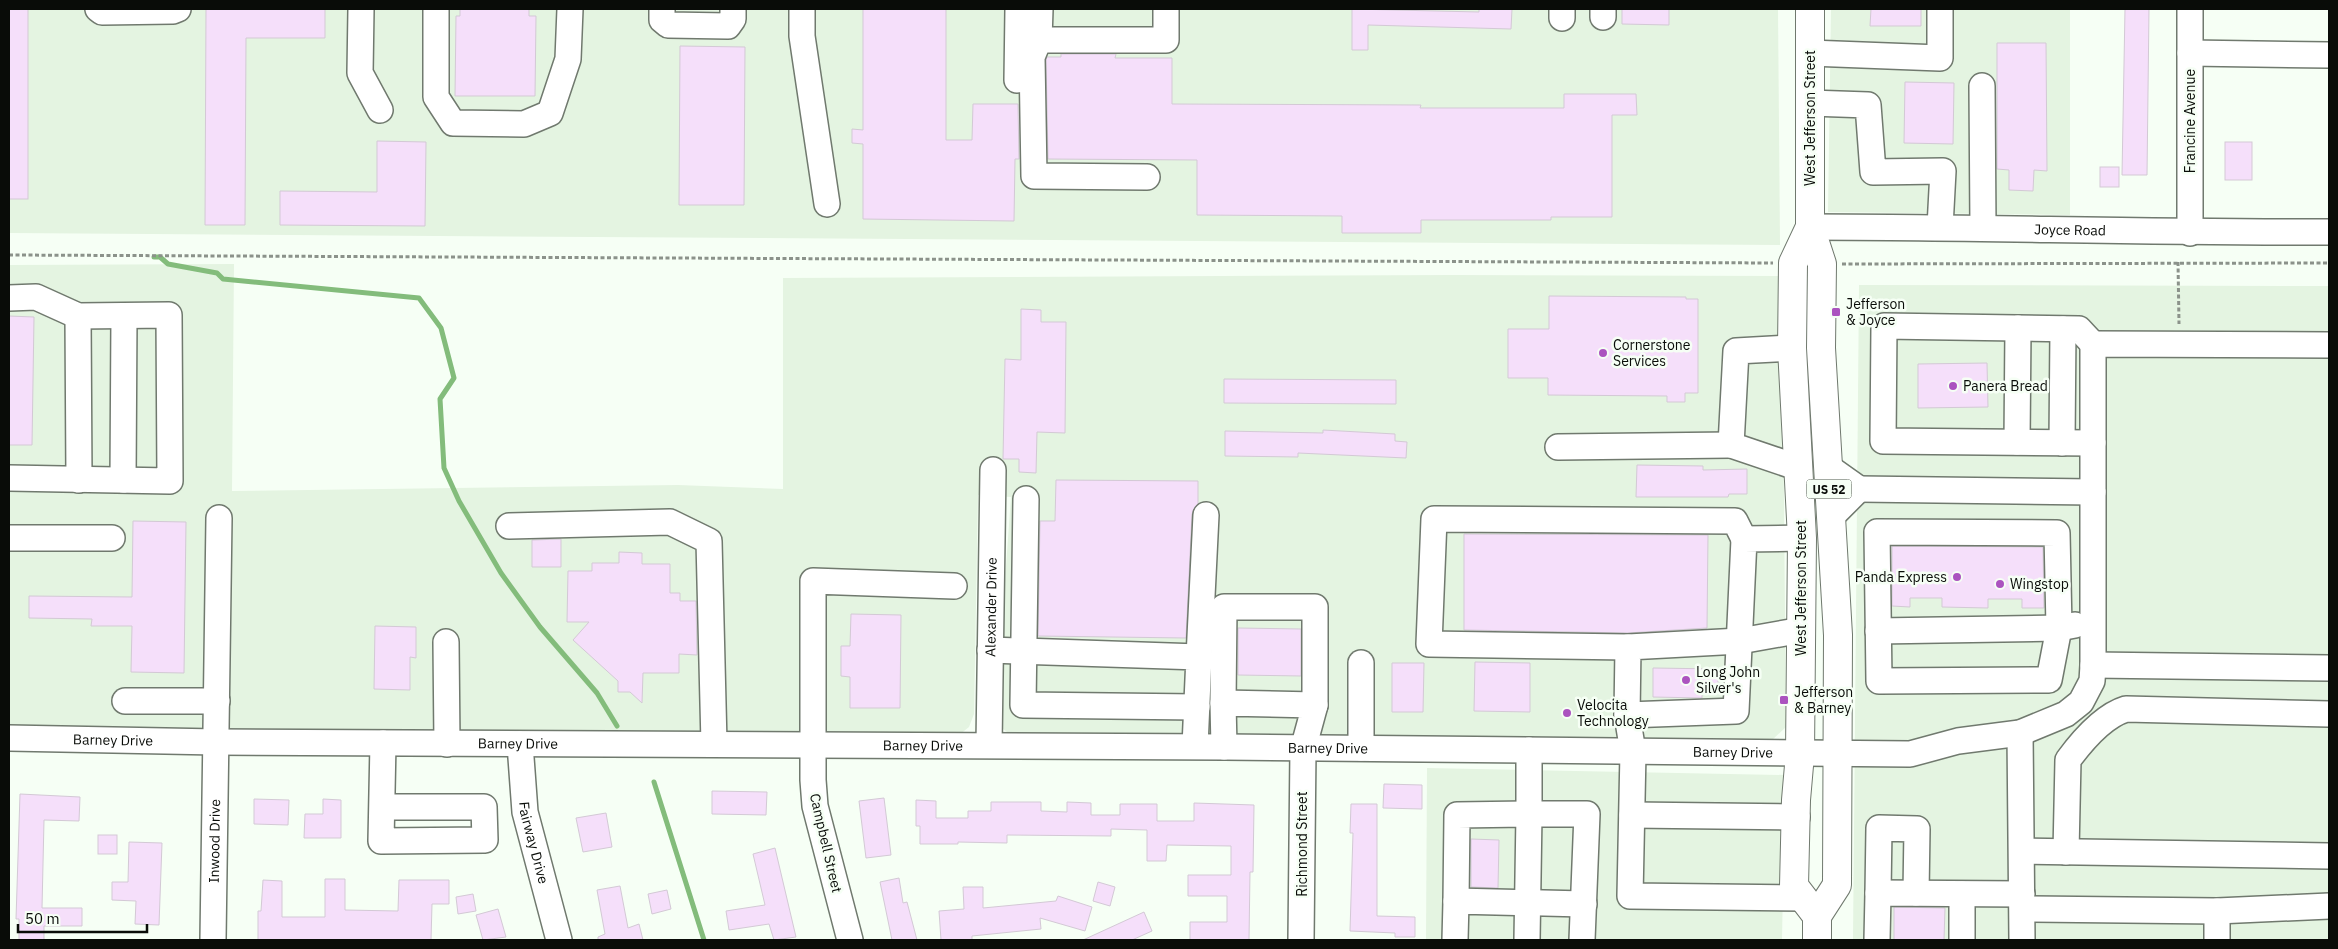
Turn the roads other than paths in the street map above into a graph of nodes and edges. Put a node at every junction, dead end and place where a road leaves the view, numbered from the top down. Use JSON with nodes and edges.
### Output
{"nodes":[{"id":1,"x":98,"y":9,"type":"edge"},
{"id":2,"x":178,"y":9,"type":"edge"},
{"id":3,"x":361,"y":9,"type":"edge"},
{"id":4,"x":436,"y":9,"type":"edge"},
{"id":5,"x":570,"y":9,"type":"edge"},
{"id":6,"x":662,"y":9,"type":"edge"},
{"id":7,"x":733,"y":9,"type":"edge"},
{"id":8,"x":802,"y":9,"type":"edge"},
{"id":9,"x":1018,"y":9,"type":"edge"},
{"id":10,"x":1040,"y":9,"type":"edge"},
{"id":11,"x":1166,"y":9,"type":"edge"},
{"id":12,"x":1810,"y":9,"type":"edge"},
{"id":13,"x":1940,"y":9,"type":"edge"},
{"id":14,"x":2190,"y":9,"type":"edge"},
{"id":15,"x":1039,"y":40,"type":"junction"},
{"id":16,"x":1810,"y":53,"type":"junction"},
{"id":17,"x":2190,"y":53,"type":"junction"},
{"id":18,"x":2329,"y":55,"type":"edge"},
{"id":19,"x":1017,"y":80,"type":"dead end"},
{"id":20,"x":1982,"y":86,"type":"dead end"},
{"id":21,"x":1810,"y":103,"type":"junction"},
{"id":22,"x":380,"y":110,"type":"dead end"},
{"id":23,"x":1147,"y":177,"type":"dead end"},
{"id":24,"x":827,"y":204,"type":"dead end"},
{"id":25,"x":1810,"y":226,"type":"junction"},
{"id":26,"x":1940,"y":227,"type":"junction"},
{"id":27,"x":1983,"y":228,"type":"junction"},
{"id":28,"x":2329,"y":232,"type":"edge"},
{"id":29,"x":2190,"y":233,"type":"junction"},
{"id":30,"x":9,"y":298,"type":"edge"},
{"id":31,"x":78,"y":316,"type":"junction"},
{"id":32,"x":124,"y":316,"type":"junction"},
{"id":33,"x":2018,"y":328,"type":"junction"},
{"id":34,"x":2063,"y":329,"type":"junction"},
{"id":35,"x":2093,"y":344,"type":"junction"},
{"id":36,"x":2329,"y":345,"type":"edge"},
{"id":37,"x":1792,"y":348,"type":"junction"},
{"id":38,"x":2017,"y":442,"type":"junction"},
{"id":39,"x":2062,"y":443,"type":"junction"},
{"id":40,"x":2093,"y":443,"type":"junction"},
{"id":41,"x":1731,"y":445,"type":"junction"},
{"id":42,"x":1558,"y":447,"type":"dead end"},
{"id":43,"x":1828,"y":467,"type":"junction"},
{"id":44,"x":1799,"y":468,"type":"junction"},
{"id":45,"x":993,"y":470,"type":"dead end"},
{"id":46,"x":9,"y":478,"type":"edge"},
{"id":47,"x":79,"y":480,"type":"junction"},
{"id":48,"x":123,"y":480,"type":"junction"},
{"id":49,"x":1859,"y":489,"type":"junction"},
{"id":50,"x":2093,"y":492,"type":"junction"},
{"id":51,"x":1026,"y":499,"type":"dead end"},
{"id":52,"x":1206,"y":515,"type":"dead end"},
{"id":53,"x":1832,"y":516,"type":"junction"},
{"id":54,"x":219,"y":518,"type":"dead end"},
{"id":55,"x":509,"y":526,"type":"dead end"},
{"id":56,"x":9,"y":538,"type":"edge"},
{"id":57,"x":112,"y":538,"type":"dead end"},
{"id":58,"x":1802,"y":538,"type":"junction"},
{"id":59,"x":1744,"y":539,"type":"junction"},
{"id":60,"x":954,"y":586,"type":"dead end"},
{"id":61,"x":2093,"y":622,"type":"junction"},
{"id":62,"x":2059,"y":628,"type":"junction"},
{"id":63,"x":1802,"y":630,"type":"junction"},
{"id":64,"x":1878,"y":631,"type":"junction"},
{"id":65,"x":1740,"y":641,"type":"junction"},
{"id":66,"x":446,"y":642,"type":"dead end"},
{"id":67,"x":1628,"y":647,"type":"junction"},
{"id":68,"x":990,"y":650,"type":"junction"},
{"id":69,"x":1022,"y":651,"type":"junction"},
{"id":70,"x":1199,"y":657,"type":"junction"},
{"id":71,"x":1361,"y":663,"type":"dead end"},
{"id":72,"x":2094,"y":664,"type":"junction"},
{"id":73,"x":2329,"y":668,"type":"edge"},
{"id":74,"x":125,"y":700,"type":"dead end"},
{"id":75,"x":217,"y":701,"type":"junction"},
{"id":76,"x":1223,"y":703,"type":"junction"},
{"id":77,"x":1315,"y":705,"type":"junction"},
{"id":78,"x":1197,"y":706,"type":"junction"},
{"id":79,"x":2329,"y":714,"type":"edge"},
{"id":80,"x":1627,"y":715,"type":"junction"},
{"id":81,"x":2020,"y":733,"type":"junction"},
{"id":82,"x":9,"y":738,"type":"edge"},
{"id":83,"x":216,"y":742,"type":"junction"},
{"id":84,"x":383,"y":743,"type":"junction"},
{"id":85,"x":447,"y":744,"type":"junction"},
{"id":86,"x":520,"y":744,"type":"junction"},
{"id":87,"x":714,"y":744,"type":"junction"},
{"id":88,"x":812,"y":745,"type":"junction"},
{"id":89,"x":989,"y":745,"type":"junction"},
{"id":90,"x":1195,"y":746,"type":"junction"},
{"id":91,"x":1224,"y":747,"type":"junction"},
{"id":92,"x":1302,"y":748,"type":"junction"},
{"id":93,"x":1361,"y":748,"type":"junction"},
{"id":94,"x":1529,"y":750,"type":"junction"},
{"id":95,"x":1633,"y":752,"type":"junction"},
{"id":96,"x":1800,"y":754,"type":"junction"},
{"id":97,"x":1837,"y":754,"type":"junction"},
{"id":98,"x":382,"y":807,"type":"dead end"},
{"id":99,"x":1529,"y":814,"type":"junction"},
{"id":100,"x":1632,"y":815,"type":"junction"},
{"id":101,"x":1797,"y":817,"type":"junction"},
{"id":102,"x":2022,"y":852,"type":"junction"},
{"id":103,"x":2066,"y":852,"type":"junction"},
{"id":104,"x":2329,"y":856,"type":"edge"},
{"id":105,"x":1878,"y":893,"type":"junction"},
{"id":106,"x":1916,"y":893,"type":"junction"},
{"id":107,"x":1962,"y":894,"type":"junction"},
{"id":108,"x":1456,"y":901,"type":"junction"},
{"id":109,"x":2022,"y":902,"type":"junction"},
{"id":110,"x":1527,"y":903,"type":"junction"},
{"id":111,"x":1584,"y":904,"type":"junction"},
{"id":112,"x":2329,"y":906,"type":"edge"},
{"id":113,"x":2217,"y":910,"type":"junction"},
{"id":114,"x":1813,"y":918,"type":"edge"},
{"id":115,"x":213,"y":940,"type":"edge"},
{"id":116,"x":559,"y":940,"type":"edge"},
{"id":117,"x":850,"y":940,"type":"edge"},
{"id":118,"x":1301,"y":940,"type":"edge"},
{"id":119,"x":1455,"y":940,"type":"edge"},
{"id":120,"x":1527,"y":940,"type":"edge"},
{"id":121,"x":1582,"y":940,"type":"edge"},
{"id":122,"x":1877,"y":940,"type":"edge"},
{"id":123,"x":1962,"y":940,"type":"edge"},
{"id":124,"x":2022,"y":940,"type":"edge"},
{"id":125,"x":2217,"y":940,"type":"edge"}],
"edges":[{"from":1,"to":2,"type":"street"},
{"from":3,"to":22,"type":"street"},
{"from":4,"to":5,"type":"street"},
{"from":6,"to":7,"type":"street"},
{"from":8,"to":24,"type":"street"},
{"from":9,"to":19,"type":"street"},
{"from":10,"to":15,"type":"street"},
{"from":11,"to":15,"type":"street"},
{"from":12,"to":16,"type":"main road","name":"West Jefferson Street","number":"US 52"},
{"from":13,"to":16,"type":"street"},
{"from":14,"to":17,"type":"street","name":"Francine Avenue"},
{"from":15,"to":23,"type":"street"},
{"from":16,"to":21,"type":"main road","name":"West Jefferson Street","number":"US 52"},
{"from":17,"to":18,"type":"street"},
{"from":17,"to":29,"type":"street","name":"Francine Avenue"},
{"from":20,"to":27,"type":"street"},
{"from":21,"to":25,"type":"main road","name":"West Jefferson Street","number":"US 52"},
{"from":21,"to":26,"type":"street"},
{"from":25,"to":26,"type":"street","name":"Joyce Road"},
{"from":25,"to":37,"type":"main road","name":"West Jefferson Street","number":"US 52"},
{"from":25,"to":43,"type":"main road","name":"West Jefferson Street","number":"US 52"},
{"from":26,"to":27,"type":"street","name":"Joyce Road"},
{"from":27,"to":29,"type":"street","name":"Joyce Road"},
{"from":28,"to":29,"type":"street","name":"Joyce Road"},
{"from":30,"to":31,"type":"street"},
{"from":31,"to":32,"type":"street"},
{"from":31,"to":47,"type":"street"},
{"from":32,"to":48,"type":"street"},
{"from":32,"to":48,"type":"street"},
{"from":33,"to":34,"type":"street"},
{"from":33,"to":38,"type":"street"},
{"from":33,"to":38,"type":"street"},
{"from":34,"to":35,"type":"street"},
{"from":34,"to":39,"type":"street"},
{"from":35,"to":36,"type":"street"},
{"from":35,"to":40,"type":"street","name":"Barney Drive"},
{"from":37,"to":41,"type":"street"},
{"from":37,"to":44,"type":"main road","name":"West Jefferson Street","number":"US 52"},
{"from":38,"to":39,"type":"street"},
{"from":39,"to":40,"type":"street"},
{"from":40,"to":50,"type":"street","name":"Barney Drive"},
{"from":41,"to":42,"type":"street"},
{"from":41,"to":44,"type":"street"},
{"from":43,"to":49,"type":"street"},
{"from":43,"to":53,"type":"main road","name":"West Jefferson Street","number":"US 52"},
{"from":44,"to":58,"type":"main road","name":"West Jefferson Street","number":"US 52"},
{"from":45,"to":68,"type":"street","name":"Alexander Drive"},
{"from":46,"to":47,"type":"street"},
{"from":47,"to":48,"type":"street"},
{"from":49,"to":50,"type":"street"},
{"from":49,"to":53,"type":"street"},
{"from":50,"to":61,"type":"street","name":"Barney Drive"},
{"from":51,"to":69,"type":"street"},
{"from":52,"to":70,"type":"street"},
{"from":53,"to":97,"type":"main road","name":"West Jefferson Street","number":"US 52"},
{"from":54,"to":75,"type":"street","name":"Inwood Drive"},
{"from":55,"to":87,"type":"street"},
{"from":56,"to":57,"type":"street"},
{"from":58,"to":59,"type":"street"},
{"from":58,"to":63,"type":"main road","name":"West Jefferson Street","number":"US 52"},
{"from":59,"to":65,"type":"street"},
{"from":59,"to":67,"type":"street"},
{"from":60,"to":88,"type":"street","name":"Campbell Street"},
{"from":61,"to":62,"type":"street"},
{"from":61,"to":72,"type":"street","name":"Barney Drive"},
{"from":62,"to":64,"type":"street"},
{"from":62,"to":64,"type":"street"},
{"from":62,"to":64,"type":"street"},
{"from":63,"to":65,"type":"street"},
{"from":63,"to":96,"type":"main road","name":"West Jefferson Street","number":"US 52"},
{"from":65,"to":67,"type":"street"},
{"from":65,"to":80,"type":"street"},
{"from":66,"to":85,"type":"street"},
{"from":67,"to":80,"type":"street"},
{"from":68,"to":69,"type":"street"},
{"from":68,"to":89,"type":"street","name":"Alexander Drive"},
{"from":69,"to":70,"type":"street"},
{"from":69,"to":78,"type":"street"},
{"from":70,"to":78,"type":"street"},
{"from":71,"to":93,"type":"street"},
{"from":72,"to":73,"type":"street"},
{"from":72,"to":81,"type":"street","name":"Barney Drive"},
{"from":74,"to":75,"type":"street"},
{"from":75,"to":83,"type":"street","name":"Inwood Drive"},
{"from":76,"to":77,"type":"street"},
{"from":76,"to":77,"type":"street","name":"Richmond Street"},
{"from":76,"to":91,"type":"street"},
{"from":77,"to":92,"type":"street","name":"Richmond Street"},
{"from":78,"to":90,"type":"street"},
{"from":79,"to":103,"type":"street"},
{"from":80,"to":95,"type":"street"},
{"from":81,"to":97,"type":"street","name":"Barney Drive"},
{"from":81,"to":102,"type":"street"},
{"from":82,"to":83,"type":"street","name":"Barney Drive"},
{"from":83,"to":84,"type":"street","name":"Barney Drive"},
{"from":83,"to":115,"type":"street","name":"Inwood Drive"},
{"from":84,"to":85,"type":"street","name":"Barney Drive"},
{"from":84,"to":98,"type":"street"},
{"from":85,"to":86,"type":"street","name":"Barney Drive"},
{"from":86,"to":87,"type":"street","name":"Barney Drive"},
{"from":86,"to":116,"type":"street","name":"Fairway Drive"},
{"from":87,"to":88,"type":"street","name":"Barney Drive"},
{"from":88,"to":89,"type":"street","name":"Barney Drive"},
{"from":88,"to":117,"type":"street","name":"Campbell Street"},
{"from":89,"to":90,"type":"street","name":"Barney Drive"},
{"from":90,"to":91,"type":"street","name":"Barney Drive"},
{"from":91,"to":92,"type":"street","name":"Barney Drive"},
{"from":92,"to":93,"type":"street","name":"Barney Drive"},
{"from":92,"to":118,"type":"street","name":"Richmond Street"},
{"from":93,"to":94,"type":"street","name":"Barney Drive"},
{"from":94,"to":95,"type":"street","name":"Barney Drive"},
{"from":94,"to":99,"type":"street"},
{"from":95,"to":96,"type":"street","name":"Barney Drive"},
{"from":95,"to":100,"type":"street"},
{"from":96,"to":97,"type":"street","name":"Barney Drive"},
{"from":96,"to":101,"type":"main road","name":"West Jefferson Street","number":"US 52"},
{"from":97,"to":114,"type":"main road","name":"West Jefferson Street","number":"US 52"},
{"from":99,"to":108,"type":"street"},
{"from":99,"to":110,"type":"street"},
{"from":99,"to":111,"type":"street"},
{"from":100,"to":101,"type":"street"},
{"from":100,"to":114,"type":"street"},
{"from":101,"to":114,"type":"main road","name":"West Jefferson Street","number":"US 52"},
{"from":102,"to":103,"type":"street"},
{"from":102,"to":109,"type":"street"},
{"from":103,"to":104,"type":"street"},
{"from":105,"to":106,"type":"street"},
{"from":105,"to":106,"type":"street"},
{"from":105,"to":122,"type":"street"},
{"from":106,"to":107,"type":"street"},
{"from":107,"to":109,"type":"street"},
{"from":107,"to":123,"type":"street"},
{"from":108,"to":110,"type":"street"},
{"from":108,"to":119,"type":"street"},
{"from":109,"to":113,"type":"street"},
{"from":109,"to":124,"type":"street"},
{"from":110,"to":111,"type":"street"},
{"from":110,"to":120,"type":"street"},
{"from":111,"to":121,"type":"street"},
{"from":112,"to":113,"type":"street"},
{"from":113,"to":125,"type":"street"}]}
